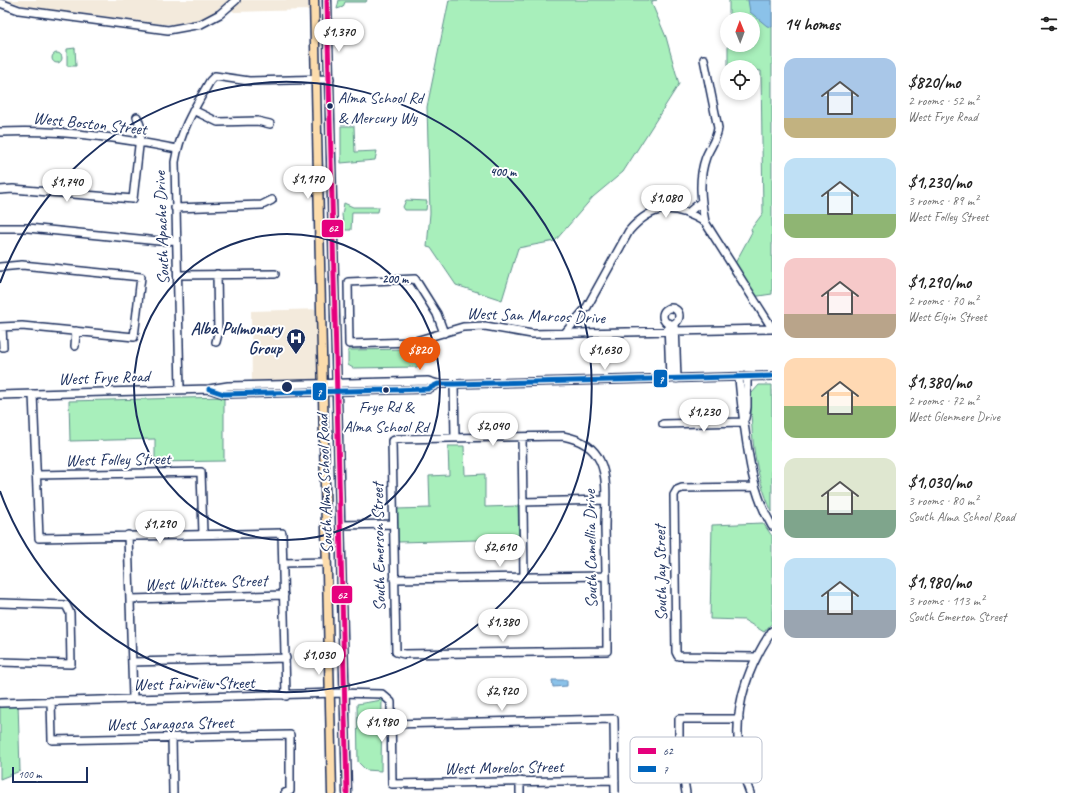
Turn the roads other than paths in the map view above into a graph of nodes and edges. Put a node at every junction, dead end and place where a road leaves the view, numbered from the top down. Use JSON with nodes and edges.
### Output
{"nodes":[{"id":1,"x":236,"y":0,"type":"edge"},
{"id":2,"x":314,"y":0,"type":"edge"},
{"id":3,"x":327,"y":0,"type":"edge"},
{"id":4,"x":0,"y":3,"type":"edge"},
{"id":5,"x":704,"y":59,"type":"dead end"},
{"id":6,"x":315,"y":79,"type":"junction"},
{"id":7,"x":330,"y":79,"type":"junction"},
{"id":8,"x":193,"y":110,"type":"junction"},
{"id":9,"x":137,"y":117,"type":"dead end"},
{"id":10,"x":270,"y":124,"type":"dead end"},
{"id":11,"x":0,"y":132,"type":"edge"},
{"id":12,"x":140,"y":142,"type":"junction"},
{"id":13,"x":177,"y":149,"type":"junction"},
{"id":14,"x":0,"y":190,"type":"edge"},
{"id":15,"x":272,"y":200,"type":"dead end"},
{"id":16,"x":701,"y":202,"type":"junction"},
{"id":17,"x":175,"y":208,"type":"junction"},
{"id":18,"x":689,"y":212,"type":"junction"},
{"id":19,"x":705,"y":222,"type":"junction"},
{"id":20,"x":0,"y":228,"type":"edge"},
{"id":21,"x":176,"y":240,"type":"junction"},
{"id":22,"x":0,"y":267,"type":"edge"},
{"id":23,"x":218,"y":274,"type":"junction"},
{"id":24,"x":275,"y":274,"type":"dead end"},
{"id":25,"x":178,"y":275,"type":"junction"},
{"id":26,"x":671,"y":323,"type":"dead end"},
{"id":27,"x":1,"y":327,"type":"edge"},
{"id":28,"x":772,"y":328,"type":"edge"},
{"id":29,"x":76,"y":332,"type":"junction"},
{"id":30,"x":671,"y":332,"type":"junction"},
{"id":31,"x":444,"y":333,"type":"junction"},
{"id":32,"x":565,"y":333,"type":"junction"},
{"id":33,"x":216,"y":342,"type":"dead end"},
{"id":34,"x":75,"y":346,"type":"dead end"},
{"id":35,"x":3,"y":347,"type":"dead end"},
{"id":36,"x":772,"y":376,"type":"edge"},
{"id":37,"x":743,"y":377,"type":"junction"},
{"id":38,"x":673,"y":379,"type":"junction"},
{"id":39,"x":454,"y":384,"type":"junction"},
{"id":40,"x":336,"y":386,"type":"junction"},
{"id":41,"x":322,"y":387,"type":"junction"},
{"id":42,"x":180,"y":390,"type":"junction"},
{"id":43,"x":33,"y":394,"type":"junction"},
{"id":44,"x":0,"y":395,"type":"edge"},
{"id":45,"x":744,"y":422,"type":"junction"},
{"id":46,"x":663,"y":424,"type":"dead end"},
{"id":47,"x":522,"y":437,"type":"junction"},
{"id":48,"x":455,"y":438,"type":"junction"},
{"id":49,"x":36,"y":475,"type":"junction"},
{"id":50,"x":755,"y":487,"type":"junction"},
{"id":51,"x":605,"y":500,"type":"junction"},
{"id":52,"x":523,"y":502,"type":"junction"},
{"id":53,"x":393,"y":524,"type":"junction"},
{"id":54,"x":340,"y":525,"type":"junction"},
{"id":55,"x":772,"y":526,"type":"edge"},
{"id":56,"x":203,"y":534,"type":"junction"},
{"id":57,"x":128,"y":536,"type":"junction"},
{"id":58,"x":326,"y":562,"type":"junction"},
{"id":59,"x":284,"y":563,"type":"junction"},
{"id":60,"x":606,"y":576,"type":"junction"},
{"id":61,"x":524,"y":577,"type":"junction"},
{"id":62,"x":394,"y":579,"type":"junction"},
{"id":63,"x":284,"y":595,"type":"junction"},
{"id":64,"x":130,"y":599,"type":"junction"},
{"id":65,"x":0,"y":603,"type":"edge"},
{"id":66,"x":772,"y":631,"type":"edge"},
{"id":67,"x":396,"y":652,"type":"joint"},
{"id":68,"x":755,"y":657,"type":"junction"},
{"id":69,"x":286,"y":658,"type":"junction"},
{"id":70,"x":0,"y":662,"type":"edge"},
{"id":71,"x":132,"y":662,"type":"junction"},
{"id":72,"x":330,"y":694,"type":"junction"},
{"id":73,"x":344,"y":694,"type":"junction"},
{"id":74,"x":286,"y":696,"type":"junction"},
{"id":75,"x":133,"y":699,"type":"junction"},
{"id":76,"x":51,"y":701,"type":"junction"},
{"id":77,"x":0,"y":703,"type":"edge"},
{"id":78,"x":738,"y":719,"type":"junction"},
{"id":79,"x":391,"y":724,"type":"junction"},
{"id":80,"x":172,"y":737,"type":"junction"},
{"id":81,"x":679,"y":737,"type":"edge"},
{"id":82,"x":738,"y":737,"type":"edge"},
{"id":83,"x":615,"y":780,"type":"junction"},
{"id":84,"x":520,"y":781,"type":"junction"},
{"id":85,"x":684,"y":783,"type":"edge"},
{"id":86,"x":747,"y":783,"type":"edge"},
{"id":87,"x":288,"y":792,"type":"edge"},
{"id":88,"x":173,"y":793,"type":"edge"},
{"id":89,"x":332,"y":793,"type":"edge"},
{"id":90,"x":347,"y":793,"type":"edge"},
{"id":91,"x":520,"y":793,"type":"edge"},
{"id":92,"x":615,"y":793,"type":"edge"},
{"id":93,"x":686,"y":793,"type":"edge"},
{"id":94,"x":750,"y":793,"type":"edge"}],
"edges":[{"from":1,"to":4,"type":"street"},
{"from":2,"to":6,"type":"main road","name":"South Alma School Road"},
{"from":3,"to":7,"type":"main road","name":"South Alma School Road"},
{"from":5,"to":16,"type":"street"},
{"from":6,"to":7,"type":"street"},
{"from":6,"to":8,"type":"street","name":"South Apache Drive"},
{"from":6,"to":41,"type":"main road","name":"South Alma School Road"},
{"from":7,"to":40,"type":"main road","name":"South Alma School Road"},
{"from":8,"to":10,"type":"street"},
{"from":8,"to":13,"type":"street","name":"South Apache Drive"},
{"from":9,"to":12,"type":"street"},
{"from":11,"to":12,"type":"street","name":"West Boston Street"},
{"from":12,"to":13,"type":"street","name":"West Boston Street"},
{"from":12,"to":14,"type":"street"},
{"from":13,"to":17,"type":"street","name":"South Apache Drive"},
{"from":15,"to":17,"type":"street"},
{"from":16,"to":18,"type":"street"},
{"from":16,"to":19,"type":"street"},
{"from":17,"to":21,"type":"street","name":"South Apache Drive"},
{"from":18,"to":19,"type":"street"},
{"from":18,"to":32,"type":"street"},
{"from":19,"to":28,"type":"street"},
{"from":20,"to":21,"type":"street"},
{"from":21,"to":25,"type":"street","name":"South Apache Drive"},
{"from":22,"to":29,"type":"street"},
{"from":23,"to":24,"type":"street"},
{"from":23,"to":25,"type":"street"},
{"from":23,"to":33,"type":"street"},
{"from":25,"to":42,"type":"street","name":"South Apache Drive"},
{"from":26,"to":30,"type":"street"},
{"from":27,"to":29,"type":"street"},
{"from":27,"to":35,"type":"street"},
{"from":28,"to":30,"type":"street","name":"West San Marcos Drive"},
{"from":29,"to":34,"type":"street"},
{"from":30,"to":32,"type":"street","name":"West San Marcos Drive"},
{"from":30,"to":38,"type":"street"},
{"from":31,"to":31,"type":"street","name":"West San Marcos Drive"},
{"from":31,"to":32,"type":"street","name":"West San Marcos Drive"},
{"from":36,"to":37,"type":"street","name":"West Frye Road"},
{"from":37,"to":38,"type":"street","name":"West Frye Road"},
{"from":37,"to":45,"type":"street"},
{"from":38,"to":39,"type":"street","name":"West Frye Road"},
{"from":39,"to":40,"type":"street","name":"West Frye Road"},
{"from":39,"to":48,"type":"street"},
{"from":40,"to":41,"type":"street","name":"West Frye Road"},
{"from":40,"to":54,"type":"main road","name":"South Alma School Road"},
{"from":41,"to":42,"type":"street","name":"West Frye Road"},
{"from":41,"to":58,"type":"main road","name":"South Alma School Road"},
{"from":42,"to":43,"type":"street","name":"West Frye Road"},
{"from":43,"to":44,"type":"street","name":"West Frye Road"},
{"from":43,"to":49,"type":"street"},
{"from":45,"to":46,"type":"street"},
{"from":45,"to":50,"type":"street"},
{"from":47,"to":48,"type":"street"},
{"from":47,"to":51,"type":"street","name":"South Camellia Drive"},
{"from":47,"to":52,"type":"street"},
{"from":48,"to":53,"type":"street","name":"South Emerson Street"},
{"from":49,"to":56,"type":"street","name":"West Folley Street"},
{"from":49,"to":57,"type":"street"},
{"from":50,"to":55,"type":"street"},
{"from":50,"to":68,"type":"street","name":"South Jay Street"},
{"from":51,"to":52,"type":"street"},
{"from":51,"to":60,"type":"street","name":"South Camellia Drive"},
{"from":52,"to":61,"type":"street"},
{"from":53,"to":54,"type":"street"},
{"from":53,"to":62,"type":"street","name":"South Emerson Street"},
{"from":54,"to":73,"type":"main road","name":"South Alma School Road"},
{"from":56,"to":57,"type":"street"},
{"from":56,"to":59,"type":"street"},
{"from":57,"to":64,"type":"street"},
{"from":58,"to":59,"type":"street"},
{"from":58,"to":72,"type":"main road","name":"South Alma School Road"},
{"from":59,"to":63,"type":"street"},
{"from":60,"to":61,"type":"street"},
{"from":60,"to":67,"type":"street","name":"South Camellia Drive"},
{"from":61,"to":62,"type":"street"},
{"from":62,"to":67,"type":"street","name":"South Emerson Street"},
{"from":63,"to":64,"type":"street","name":"West Whitten Street"},
{"from":63,"to":69,"type":"street"},
{"from":64,"to":71,"type":"street"},
{"from":65,"to":70,"type":"street"},
{"from":66,"to":68,"type":"street"},
{"from":68,"to":78,"type":"street"},
{"from":69,"to":71,"type":"street"},
{"from":69,"to":74,"type":"street"},
{"from":71,"to":75,"type":"street"},
{"from":72,"to":73,"type":"street","name":"West Fairview Street"},
{"from":72,"to":74,"type":"street","name":"West Fairview Street"},
{"from":72,"to":89,"type":"main road","name":"South Alma School Road"},
{"from":73,"to":79,"type":"street","name":"West Fairview Street"},
{"from":73,"to":90,"type":"main road","name":"South Alma School Road"},
{"from":74,"to":75,"type":"street","name":"West Fairview Street"},
{"from":75,"to":76,"type":"street","name":"West Fairview Street"},
{"from":76,"to":77,"type":"street","name":"West Fairview Street"},
{"from":76,"to":80,"type":"street","name":"West Saragosa Street"},
{"from":78,"to":81,"type":"street"},
{"from":78,"to":82,"type":"street"},
{"from":79,"to":83,"type":"street"},
{"from":79,"to":84,"type":"street","name":"West Morelos Street"},
{"from":80,"to":87,"type":"street","name":"West Saragosa Street"},
{"from":80,"to":88,"type":"street"},
{"from":83,"to":84,"type":"street","name":"West Morelos Street"},
{"from":83,"to":92,"type":"street"},
{"from":84,"to":91,"type":"street"},
{"from":85,"to":93,"type":"street"},
{"from":86,"to":94,"type":"street"}]}
